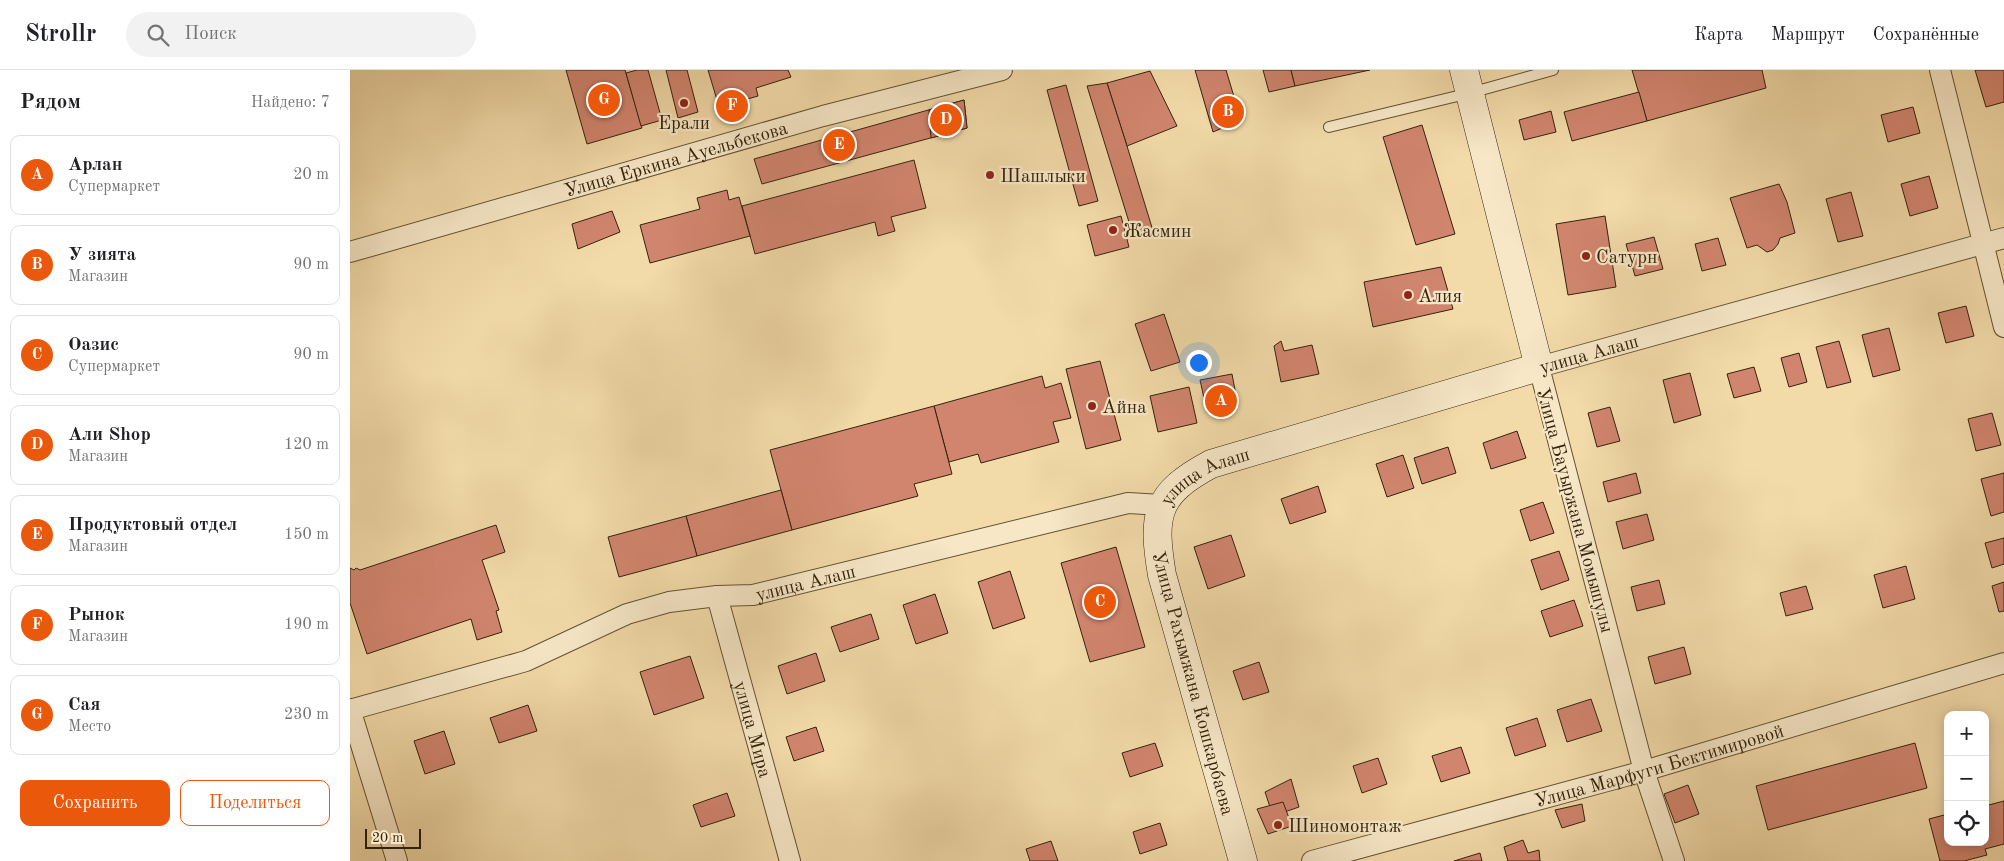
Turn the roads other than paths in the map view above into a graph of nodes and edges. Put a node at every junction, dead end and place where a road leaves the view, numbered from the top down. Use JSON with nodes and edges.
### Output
{"nodes":[{"id":1,"x":1002,"y":70,"type":"edge"},
{"id":2,"x":1554,"y":70,"type":"edge"},
{"id":3,"x":1940,"y":70,"type":"edge"},
{"id":4,"x":1467,"y":82,"type":"edge"},
{"id":5,"x":1330,"y":127,"type":"dead end"},
{"id":6,"x":2004,"y":238,"type":"edge"},
{"id":7,"x":1984,"y":244,"type":"junction"},
{"id":8,"x":350,"y":252,"type":"edge"},
{"id":9,"x":2004,"y":327,"type":"edge"},
{"id":10,"x":1539,"y":367,"type":"junction"},
{"id":11,"x":1162,"y":505,"type":"junction"},
{"id":12,"x":717,"y":596,"type":"junction"},
{"id":13,"x":753,"y":596,"type":"junction"},
{"id":14,"x":726,"y":629,"type":"junction"},
{"id":15,"x":2004,"y":663,"type":"edge"},
{"id":16,"x":350,"y":709,"type":"edge"},
{"id":17,"x":1644,"y":771,"type":"junction"},
{"id":18,"x":397,"y":861,"type":"edge"},
{"id":19,"x":790,"y":861,"type":"edge"},
{"id":20,"x":1242,"y":861,"type":"edge"},
{"id":21,"x":1312,"y":861,"type":"edge"},
{"id":22,"x":1674,"y":861,"type":"edge"}],
"edges":[{"from":1,"to":8,"type":"street","name":"Улица Еркина Ауельбекова"},
{"from":2,"to":4,"type":"lane"},
{"from":3,"to":7,"type":"street"},
{"from":4,"to":5,"type":"lane"},
{"from":4,"to":10,"type":"street","name":"Улица Бауыржана Момышулы"},
{"from":6,"to":7,"type":"street","name":"улица Алаш"},
{"from":7,"to":9,"type":"street"},
{"from":7,"to":10,"type":"street","name":"улица Алаш"},
{"from":10,"to":11,"type":"street","name":"улица Алаш"},
{"from":10,"to":17,"type":"street","name":"Улица Бауыржана Момышулы"},
{"from":11,"to":13,"type":"street","name":"улица Алаш"},
{"from":11,"to":20,"type":"street","name":"Улица Рахымжана Кошкарбаева"},
{"from":12,"to":13,"type":"street","name":"улица Алаш"},
{"from":12,"to":14,"type":"street","name":"улица Мира"},
{"from":12,"to":16,"type":"street","name":"улица Алаш"},
{"from":13,"to":14,"type":"street"},
{"from":14,"to":19,"type":"street","name":"улица Мира"},
{"from":15,"to":17,"type":"street","name":"Улица Марфуги Бектимировой"},
{"from":16,"to":18,"type":"street"},
{"from":17,"to":21,"type":"street","name":"Улица Марфуги Бектимировой"},
{"from":17,"to":22,"type":"street","name":"Улица Бауыржана Момышулы"}]}
